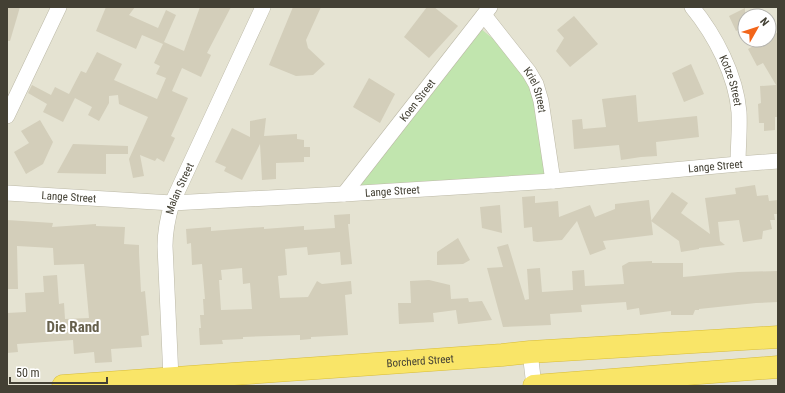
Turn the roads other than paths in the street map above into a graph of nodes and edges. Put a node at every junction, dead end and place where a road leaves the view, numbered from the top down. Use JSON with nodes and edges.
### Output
{"nodes":[{"id":1,"x":59,"y":7,"type":"edge"},
{"id":2,"x":263,"y":7,"type":"edge"},
{"id":3,"x":692,"y":7,"type":"edge"},
{"id":4,"x":487,"y":11,"type":"edge"},
{"id":5,"x":7,"y":116,"type":"edge"},
{"id":6,"x":778,"y":161,"type":"edge"},
{"id":7,"x":738,"y":164,"type":"junction"},
{"id":8,"x":553,"y":181,"type":"junction"},
{"id":9,"x":7,"y":193,"type":"edge"},
{"id":10,"x":344,"y":194,"type":"junction"},
{"id":11,"x":172,"y":203,"type":"junction"},
{"id":12,"x":778,"y":336,"type":"edge"},
{"id":13,"x":530,"y":352,"type":"junction"},
{"id":14,"x":778,"y":367,"type":"edge"},
{"id":15,"x":172,"y":382,"type":"edge"},
{"id":16,"x":63,"y":386,"type":"edge"},
{"id":17,"x":534,"y":386,"type":"edge"}],
"edges":[{"from":1,"to":5,"type":"street"},
{"from":2,"to":11,"type":"street","name":"Malan Street"},
{"from":3,"to":7,"type":"street","name":"Kotze Street"},
{"from":4,"to":8,"type":"street","name":"Kriel Street"},
{"from":4,"to":10,"type":"street","name":"Koen Street"},
{"from":6,"to":7,"type":"street","name":"Lange Street"},
{"from":7,"to":8,"type":"street","name":"Lange Street"},
{"from":8,"to":10,"type":"street","name":"Lange Street"},
{"from":9,"to":11,"type":"street","name":"Lange Street"},
{"from":10,"to":11,"type":"street","name":"Lange Street"},
{"from":11,"to":15,"type":"street","name":"Malan Street"},
{"from":12,"to":13,"type":"highway","name":"Borcherd Street"},
{"from":13,"to":15,"type":"highway","name":"Borcherd Street"},
{"from":13,"to":17,"type":"street"},
{"from":14,"to":17,"type":"highway"},
{"from":15,"to":16,"type":"highway","name":"Borcherd Street"}]}
